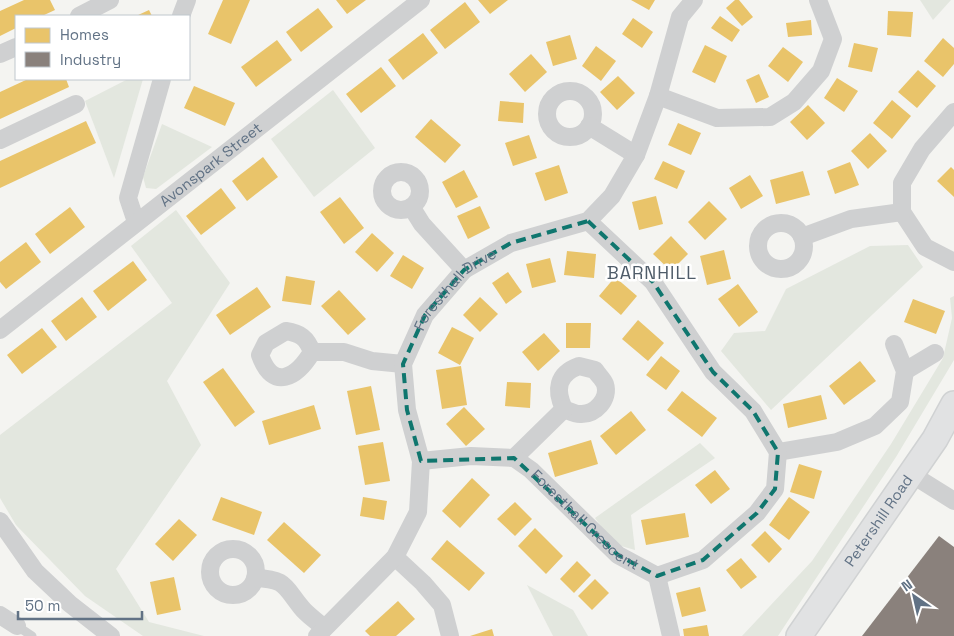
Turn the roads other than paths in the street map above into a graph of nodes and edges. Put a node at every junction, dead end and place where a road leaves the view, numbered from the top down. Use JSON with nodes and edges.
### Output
{"nodes":[{"id":1,"x":110,"y":0,"type":"edge"},
{"id":2,"x":187,"y":0,"type":"edge"},
{"id":3,"x":421,"y":0,"type":"edge"},
{"id":4,"x":694,"y":0,"type":"edge"},
{"id":5,"x":818,"y":0,"type":"edge"},
{"id":6,"x":81,"y":15,"type":"edge"},
{"id":7,"x":181,"y":15,"type":"edge"},
{"id":8,"x":15,"y":46,"type":"edge"},
{"id":9,"x":0,"y":54,"type":"edge"},
{"id":10,"x":162,"y":80,"type":"edge"},
{"id":11,"x":658,"y":96,"type":"junction"},
{"id":12,"x":76,"y":104,"type":"dead end"},
{"id":13,"x":954,"y":112,"type":"edge"},
{"id":14,"x":589,"y":126,"type":"dead end"},
{"id":15,"x":0,"y":140,"type":"edge"},
{"id":16,"x":636,"y":155,"type":"junction"},
{"id":17,"x":412,"y":208,"type":"dead end"},
{"id":18,"x":902,"y":212,"type":"junction"},
{"id":19,"x":588,"y":221,"type":"junction"},
{"id":20,"x":136,"y":222,"type":"junction"},
{"id":21,"x":802,"y":237,"type":"dead end"},
{"id":22,"x":954,"y":262,"type":"edge"},
{"id":23,"x":464,"y":270,"type":"junction"},
{"id":24,"x":0,"y":330,"type":"edge"},
{"id":25,"x":894,"y":344,"type":"dead end"},
{"id":26,"x":312,"y":352,"type":"dead end"},
{"id":27,"x":935,"y":354,"type":"dead end"},
{"id":28,"x":403,"y":364,"type":"junction"},
{"id":29,"x":905,"y":371,"type":"junction"},
{"id":30,"x":954,"y":404,"type":"edge"},
{"id":31,"x":564,"y":409,"type":"dead end"},
{"id":32,"x":778,"y":452,"type":"junction"},
{"id":33,"x":514,"y":458,"type":"junction"},
{"id":34,"x":421,"y":461,"type":"junction"},
{"id":35,"x":911,"y":474,"type":"junction"},
{"id":36,"x":954,"y":500,"type":"edge"},
{"id":37,"x":0,"y":521,"type":"edge"},
{"id":38,"x":395,"y":557,"type":"junction"},
{"id":39,"x":658,"y":576,"type":"junction"},
{"id":40,"x":255,"y":578,"type":"dead end"},
{"id":41,"x":0,"y":615,"type":"edge"},
{"id":42,"x":17,"y":626,"type":"joint"},
{"id":43,"x":321,"y":632,"type":"edge"},
{"id":44,"x":32,"y":636,"type":"edge"},
{"id":45,"x":111,"y":636,"type":"edge"},
{"id":46,"x":450,"y":636,"type":"edge"},
{"id":47,"x":671,"y":636,"type":"edge"},
{"id":48,"x":799,"y":636,"type":"edge"}],
"edges":[{"from":1,"to":6,"type":"street"},
{"from":2,"to":7,"type":"street"},
{"from":3,"to":20,"type":"street","name":"Avonspark Street"},
{"from":4,"to":11,"type":"street"},
{"from":5,"to":11,"type":"street"},
{"from":8,"to":9,"type":"street"},
{"from":10,"to":20,"type":"street"},
{"from":11,"to":16,"type":"street"},
{"from":12,"to":15,"type":"street"},
{"from":13,"to":18,"type":"street"},
{"from":14,"to":16,"type":"street"},
{"from":16,"to":19,"type":"street"},
{"from":17,"to":23,"type":"street"},
{"from":18,"to":21,"type":"street"},
{"from":18,"to":22,"type":"street"},
{"from":19,"to":23,"type":"street","name":"Foresthall Drive"},
{"from":19,"to":32,"type":"street"},
{"from":20,"to":24,"type":"street","name":"Avonspark Street"},
{"from":23,"to":28,"type":"street","name":"Foresthall Drive"},
{"from":25,"to":29,"type":"street"},
{"from":26,"to":28,"type":"street"},
{"from":27,"to":29,"type":"street"},
{"from":28,"to":34,"type":"street","name":"Foresthall Drive"},
{"from":29,"to":32,"type":"street"},
{"from":30,"to":35,"type":"street","name":"Petershill Road"},
{"from":31,"to":33,"type":"street","name":"Foresthall Crescent"},
{"from":32,"to":39,"type":"street","name":"Foresthall Crescent"},
{"from":33,"to":34,"type":"street"},
{"from":33,"to":39,"type":"street","name":"Foresthall Crescent"},
{"from":34,"to":38,"type":"street","name":"Foresthall Drive"},
{"from":35,"to":36,"type":"street"},
{"from":35,"to":48,"type":"street","name":"Petershill Road"},
{"from":37,"to":45,"type":"street"},
{"from":38,"to":43,"type":"street","name":"Foresthall Drive"},
{"from":38,"to":46,"type":"street"},
{"from":39,"to":47,"type":"street","name":"Foresthall Crescent"},
{"from":40,"to":43,"type":"street"},
{"from":41,"to":42,"type":"street"},
{"from":42,"to":44,"type":"lane"}]}
